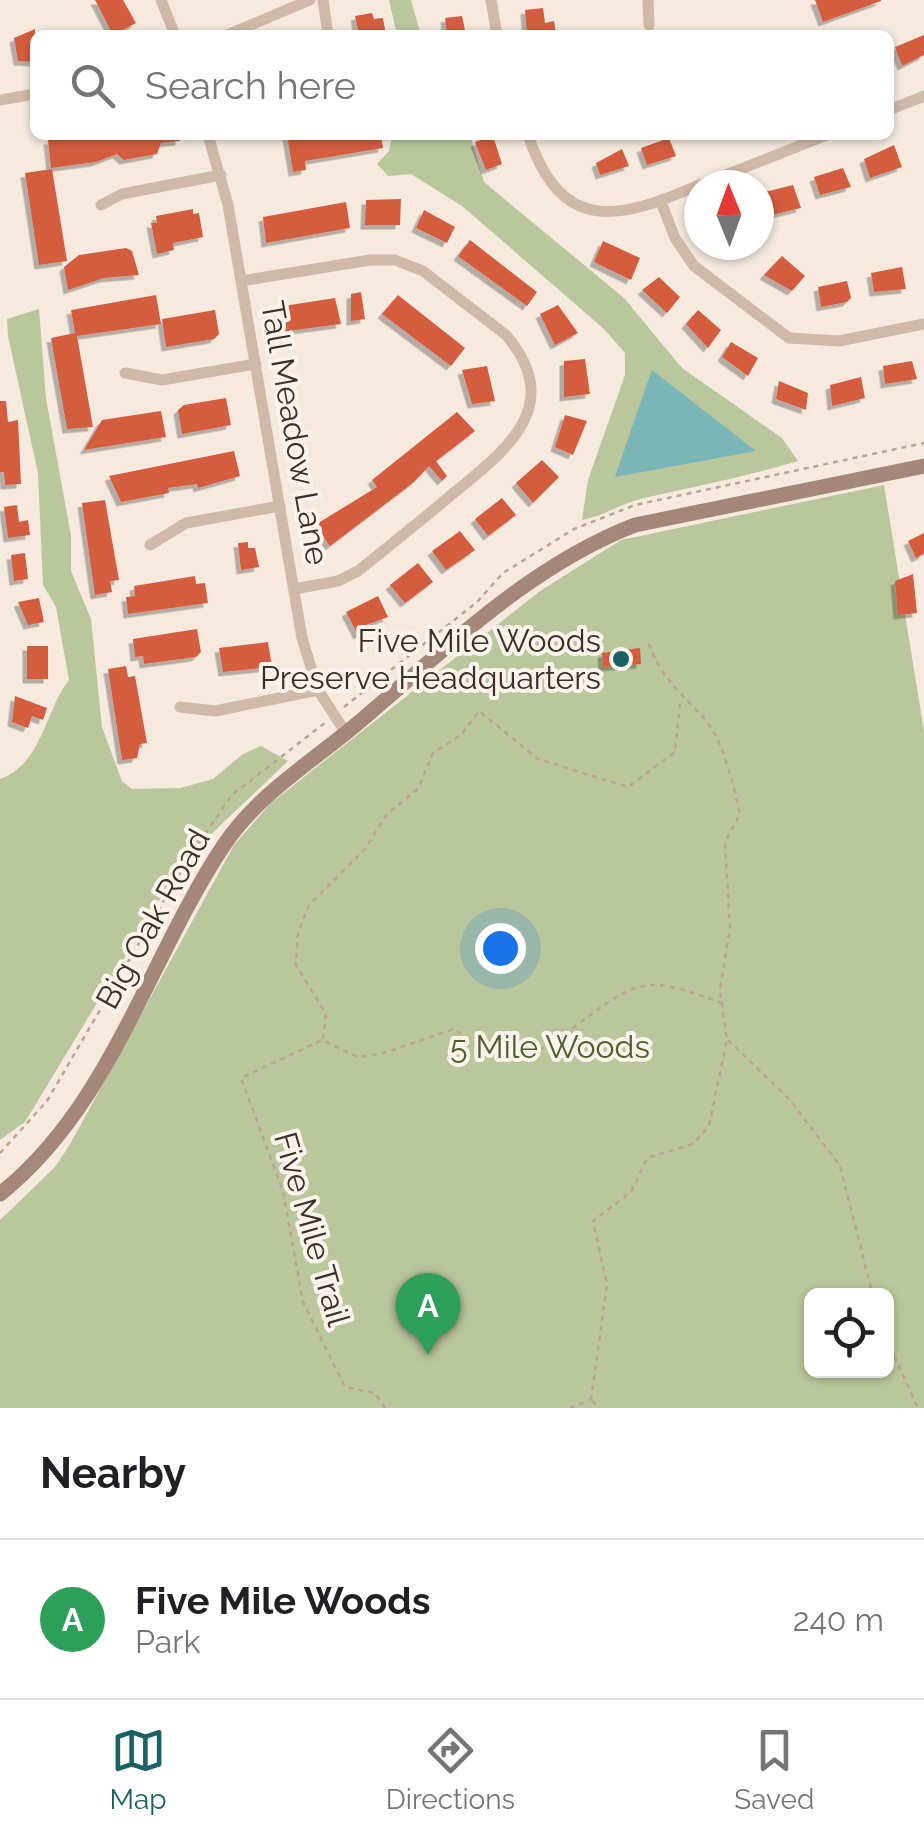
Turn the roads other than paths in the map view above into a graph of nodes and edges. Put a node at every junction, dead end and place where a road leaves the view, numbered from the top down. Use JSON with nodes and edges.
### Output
{"nodes":[{"id":1,"x":161,"y":0,"type":"edge"},
{"id":2,"x":310,"y":0,"type":"edge"},
{"id":3,"x":322,"y":0,"type":"edge"},
{"id":4,"x":491,"y":0,"type":"edge"},
{"id":5,"x":648,"y":0,"type":"edge"},
{"id":6,"x":650,"y":25,"type":"dead end"},
{"id":7,"x":173,"y":30,"type":"edge"},
{"id":8,"x":239,"y":30,"type":"edge"},
{"id":9,"x":327,"y":30,"type":"edge"},
{"id":10,"x":495,"y":30,"type":"edge"},
{"id":11,"x":30,"y":95,"type":"edge"},
{"id":12,"x":924,"y":96,"type":"edge"},
{"id":13,"x":0,"y":100,"type":"edge"},
{"id":14,"x":894,"y":108,"type":"edge"},
{"id":15,"x":210,"y":140,"type":"edge"},
{"id":16,"x":530,"y":140,"type":"edge"},
{"id":17,"x":814,"y":140,"type":"edge"},
{"id":18,"x":738,"y":170,"type":"edge"},
{"id":19,"x":220,"y":175,"type":"junction"},
{"id":20,"x":684,"y":192,"type":"edge"},
{"id":21,"x":661,"y":202,"type":"junction"},
{"id":22,"x":100,"y":206,"type":"dead end"},
{"id":23,"x":241,"y":281,"type":"junction"},
{"id":24,"x":924,"y":324,"type":"edge"},
{"id":25,"x":256,"y":364,"type":"junction"},
{"id":26,"x":125,"y":372,"type":"dead end"},
{"id":27,"x":924,"y":466,"type":"edge"},
{"id":28,"x":280,"y":506,"type":"junction"},
{"id":29,"x":150,"y":545,"type":"dead end"},
{"id":30,"x":294,"y":589,"type":"junction"},
{"id":31,"x":318,"y":690,"type":"junction"},
{"id":32,"x":180,"y":706,"type":"dead end"},
{"id":33,"x":346,"y":733,"type":"junction"},
{"id":34,"x":0,"y":1194,"type":"edge"}],
"edges":[{"from":1,"to":7,"type":"street"},
{"from":2,"to":8,"type":"street"},
{"from":3,"to":9,"type":"street"},
{"from":4,"to":10,"type":"street"},
{"from":5,"to":6,"type":"street"},
{"from":11,"to":13,"type":"street"},
{"from":12,"to":14,"type":"street"},
{"from":15,"to":19,"type":"street","name":"Tall Meadow Lane"},
{"from":16,"to":21,"type":"street"},
{"from":17,"to":18,"type":"street"},
{"from":19,"to":22,"type":"street"},
{"from":19,"to":23,"type":"street","name":"Tall Meadow Lane"},
{"from":20,"to":21,"type":"street"},
{"from":21,"to":24,"type":"street"},
{"from":23,"to":25,"type":"street","name":"Tall Meadow Lane"},
{"from":23,"to":30,"type":"street"},
{"from":25,"to":26,"type":"street"},
{"from":25,"to":28,"type":"street","name":"Tall Meadow Lane"},
{"from":27,"to":33,"type":"street","name":"Big Oak Road"},
{"from":28,"to":29,"type":"street"},
{"from":28,"to":30,"type":"street","name":"Tall Meadow Lane"},
{"from":30,"to":31,"type":"street","name":"Tall Meadow Lane"},
{"from":31,"to":32,"type":"street"},
{"from":31,"to":33,"type":"street","name":"Tall Meadow Lane"},
{"from":33,"to":34,"type":"street","name":"Big Oak Road"}]}
